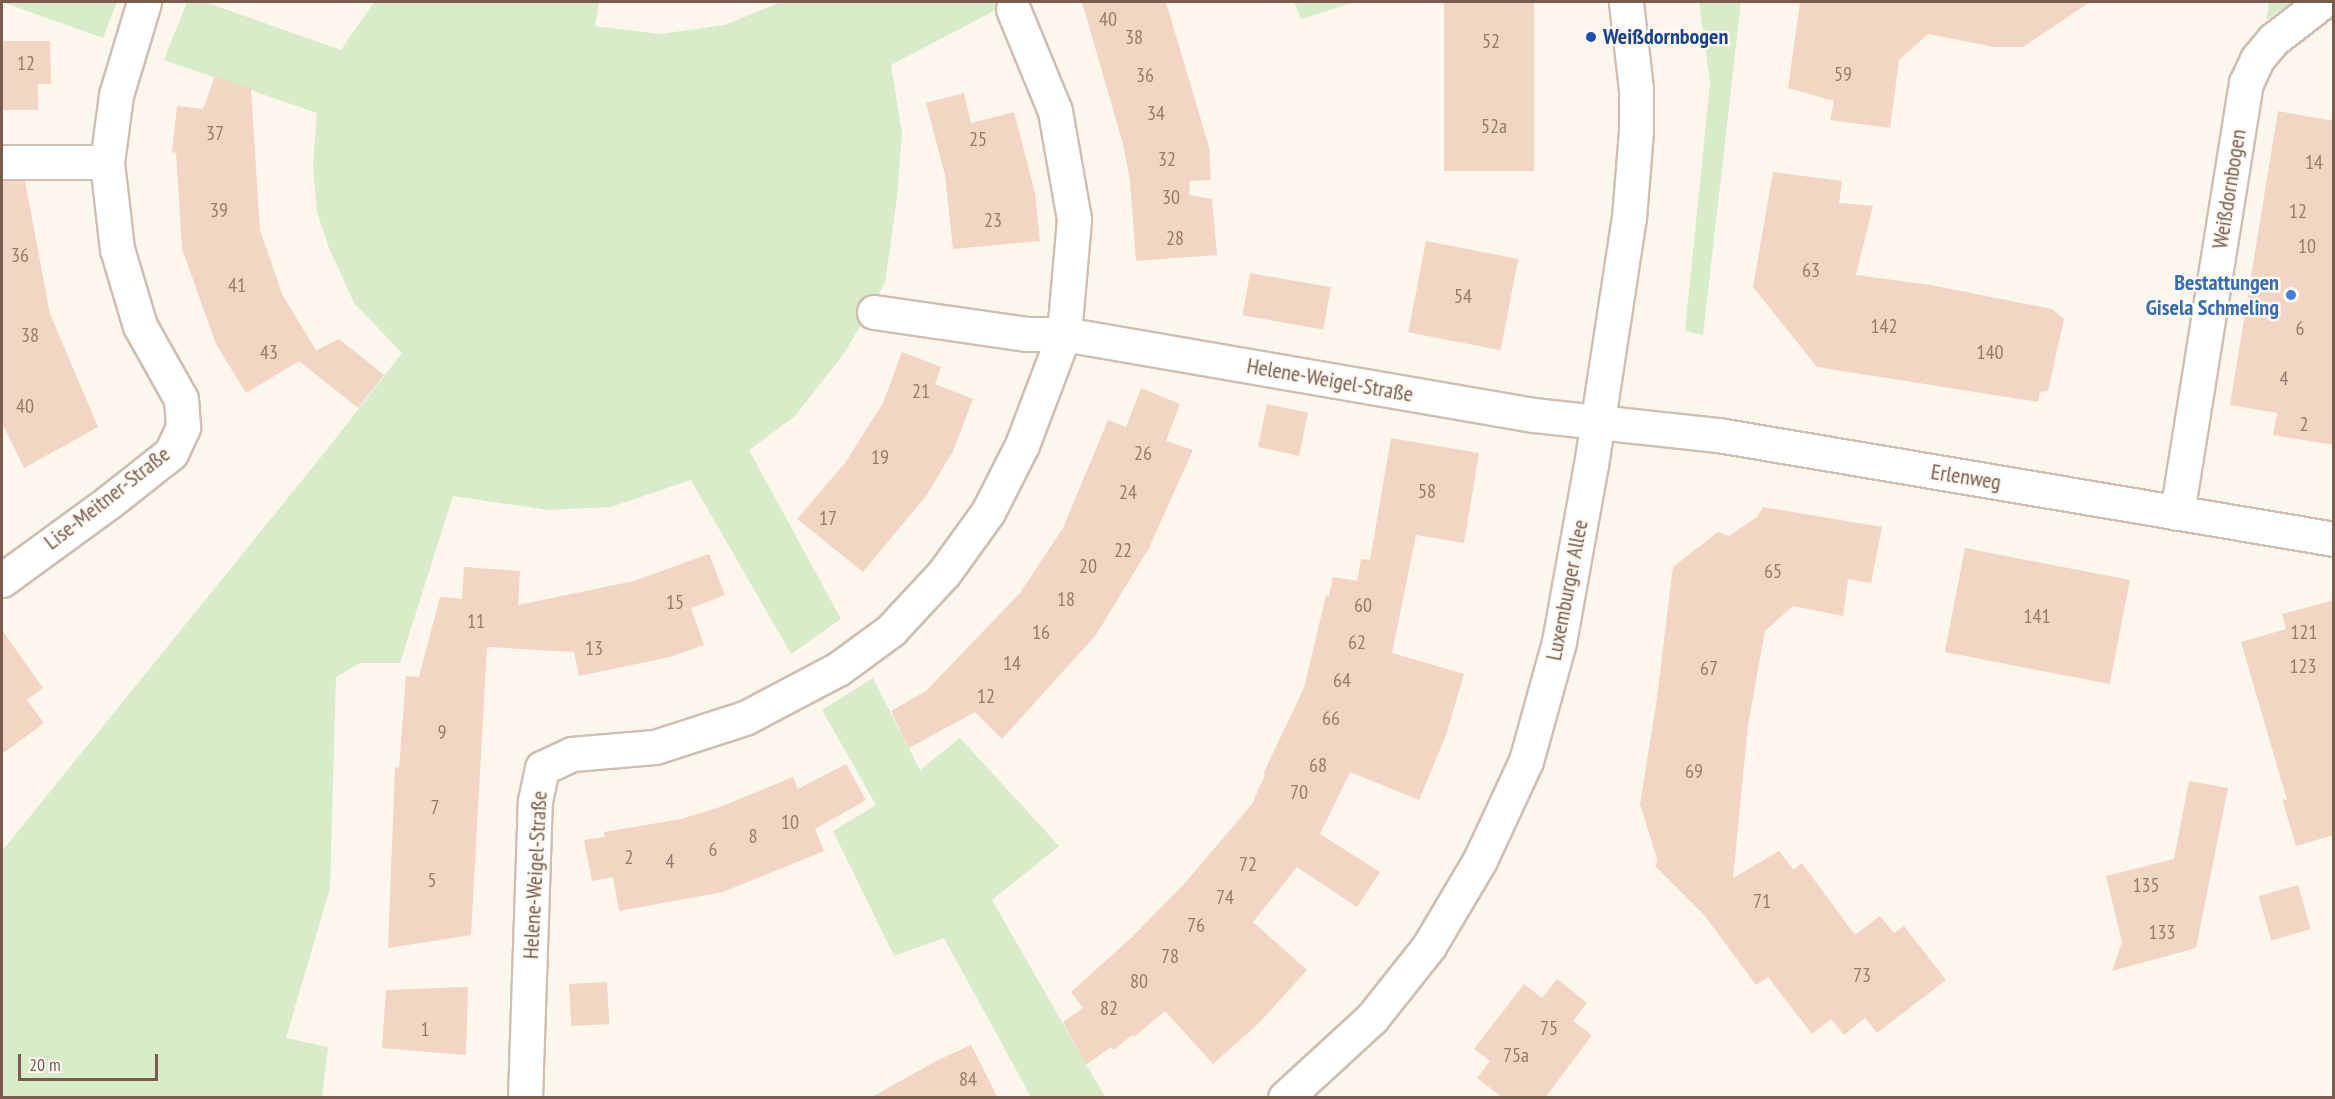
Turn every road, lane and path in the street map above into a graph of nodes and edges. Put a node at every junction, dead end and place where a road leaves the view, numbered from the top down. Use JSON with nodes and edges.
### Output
{"nodes":[{"id":1,"x":144,"y":2,"type":"edge"},
{"id":2,"x":1626,"y":2,"type":"edge"},
{"id":3,"x":2322,"y":2,"type":"edge"},
{"id":4,"x":1013,"y":9,"type":"dead end"},
{"id":5,"x":2,"y":162,"type":"edge"},
{"id":6,"x":108,"y":162,"type":"junction"},
{"id":7,"x":874,"y":312,"type":"dead end"},
{"id":8,"x":1064,"y":334,"type":"junction"},
{"id":9,"x":1597,"y":422,"type":"junction"},
{"id":10,"x":2177,"y":513,"type":"junction"},
{"id":11,"x":2334,"y":539,"type":"edge"},
{"id":12,"x":2,"y":580,"type":"edge"},
{"id":13,"x":525,"y":1098,"type":"edge"},
{"id":14,"x":1285,"y":1098,"type":"edge"}],
"edges":[{"from":1,"to":6,"type":"street","name":"Lise-Meitner-Straße"},
{"from":2,"to":9,"type":"street","name":"Luxemburger Allee"},
{"from":3,"to":10,"type":"street","name":"Weißdornbogen"},
{"from":4,"to":8,"type":"street","name":"Helene-Weigel-Straße"},
{"from":5,"to":6,"type":"street"},
{"from":6,"to":12,"type":"street","name":"Lise-Meitner-Straße"},
{"from":7,"to":8,"type":"street","name":"Helene-Weigel-Straße"},
{"from":8,"to":9,"type":"street","name":"Helene-Weigel-Straße"},
{"from":8,"to":13,"type":"street","name":"Helene-Weigel-Straße"},
{"from":9,"to":10,"type":"street","name":"Erlenweg"},
{"from":9,"to":14,"type":"street","name":"Luxemburger Allee"},
{"from":10,"to":11,"type":"street","name":"Erlenweg"}]}
